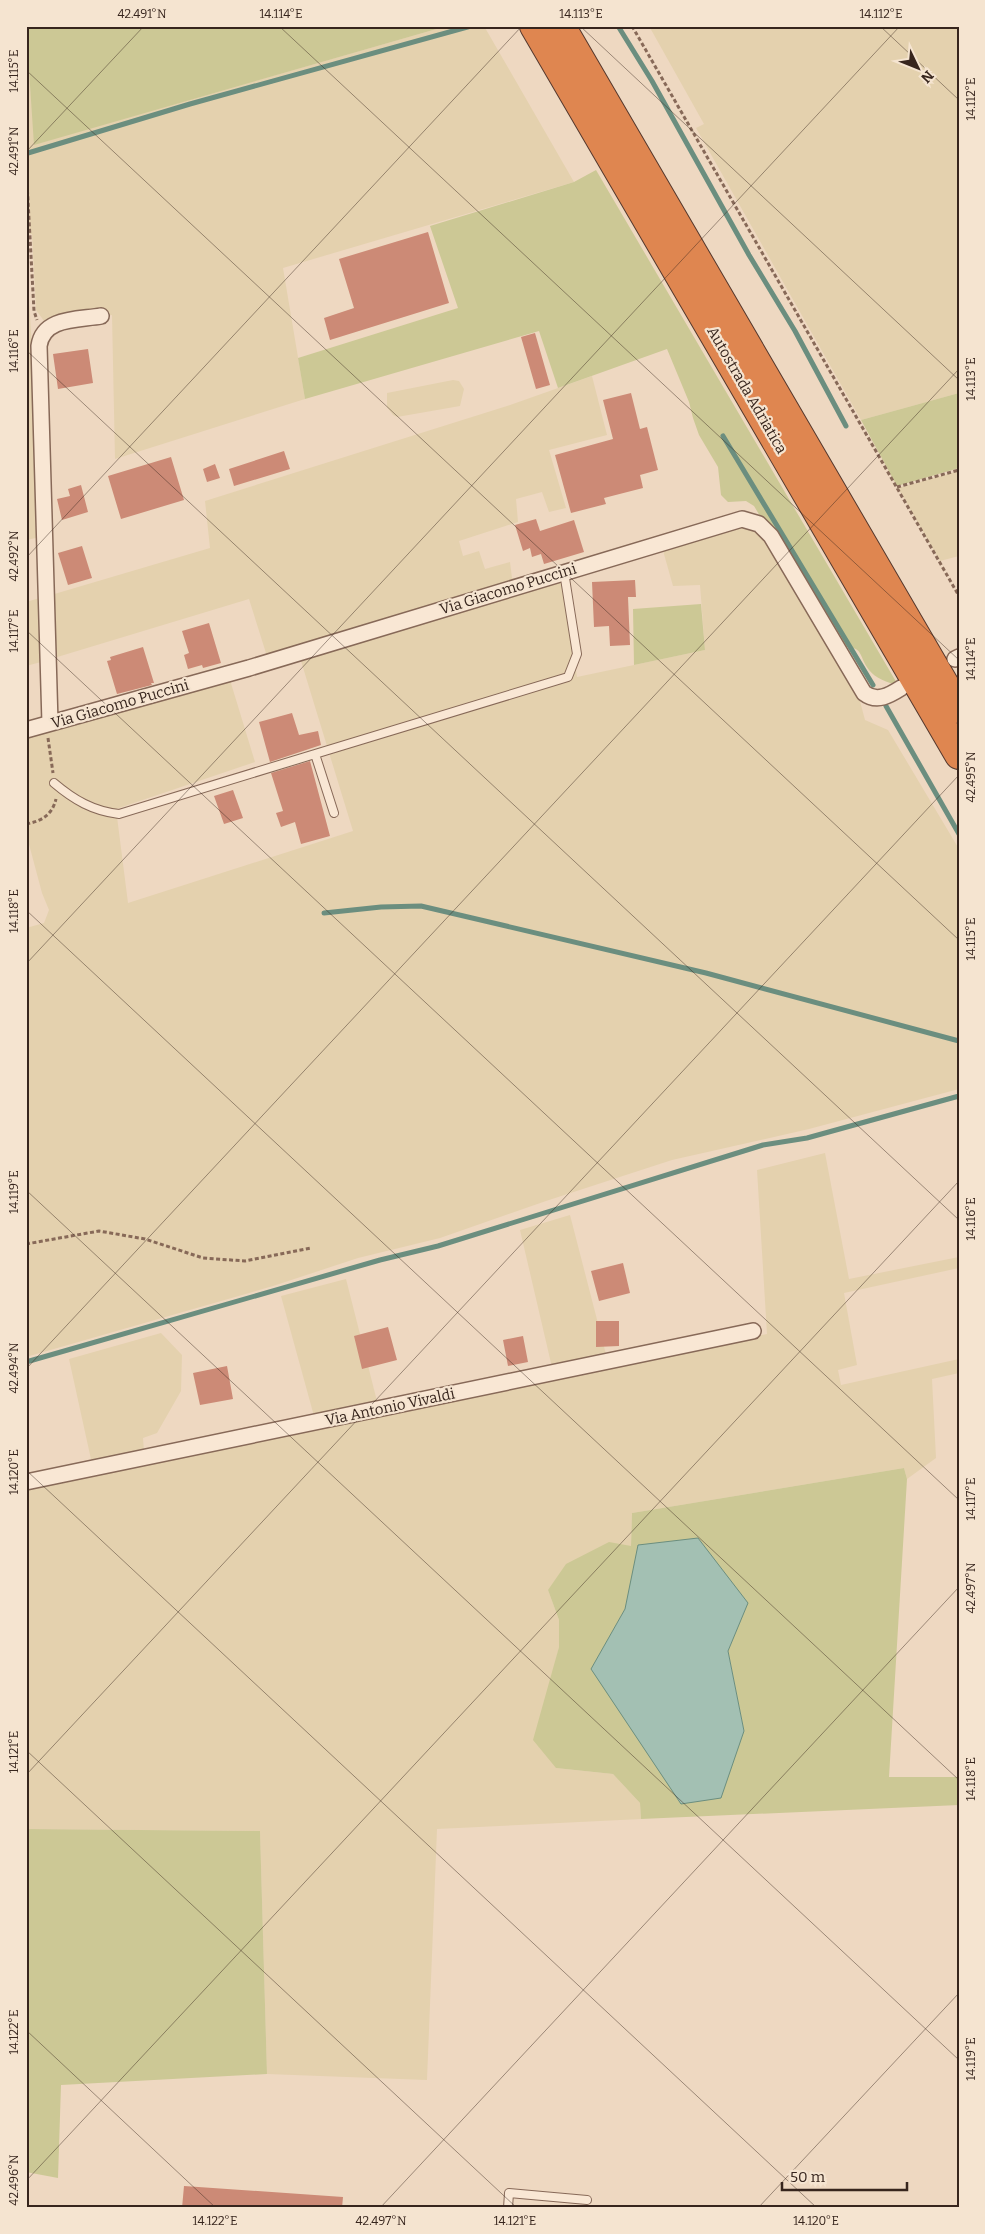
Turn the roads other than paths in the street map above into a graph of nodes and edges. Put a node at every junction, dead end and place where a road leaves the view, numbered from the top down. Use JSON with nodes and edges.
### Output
{"nodes":[{"id":1,"x":534,"y":26,"type":"edge"},
{"id":2,"x":561,"y":26,"type":"edge"},
{"id":3,"x":101,"y":316,"type":"dead end"},
{"id":4,"x":33,"y":397,"type":"edge"},
{"id":5,"x":564,"y":572,"type":"junction"},
{"id":6,"x":901,"y":688,"type":"dead end"},
{"id":7,"x":959,"y":709,"type":"edge"},
{"id":8,"x":50,"y":723,"type":"junction"},
{"id":9,"x":26,"y":730,"type":"edge"},
{"id":10,"x":315,"y":754,"type":"junction"},
{"id":11,"x":959,"y":755,"type":"edge"},
{"id":12,"x":54,"y":782,"type":"dead end"},
{"id":13,"x":334,"y":813,"type":"dead end"},
{"id":14,"x":753,"y":1331,"type":"dead end"},
{"id":15,"x":26,"y":1482,"type":"edge"},
{"id":16,"x":587,"y":2200,"type":"dead end"},
{"id":17,"x":508,"y":2208,"type":"edge"}],
"edges":[{"from":1,"to":11,"type":"highway","name":"Autostrada Adriatica"},
{"from":2,"to":7,"type":"highway","name":"Autostrada Adriatica"},
{"from":3,"to":4,"type":"street"},
{"from":4,"to":8,"type":"street"},
{"from":5,"to":6,"type":"street","name":"Via Giacomo Puccini"},
{"from":5,"to":8,"type":"street","name":"Via Giacomo Puccini"},
{"from":5,"to":10,"type":"lane"},
{"from":8,"to":9,"type":"street","name":"Via Giacomo Puccini"},
{"from":10,"to":12,"type":"lane"},
{"from":10,"to":13,"type":"lane"},
{"from":14,"to":15,"type":"street","name":"Via Antonio Vivaldi"},
{"from":16,"to":17,"type":"lane"}]}
